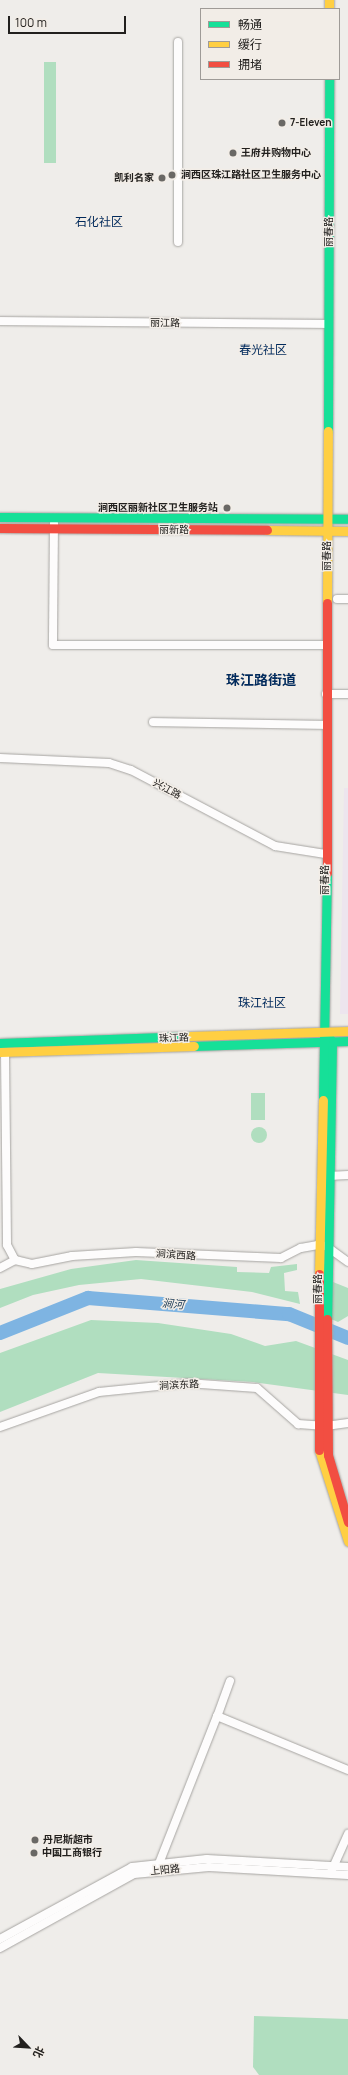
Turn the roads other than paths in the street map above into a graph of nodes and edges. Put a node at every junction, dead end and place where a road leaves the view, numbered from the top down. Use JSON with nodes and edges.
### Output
{"nodes":[{"id":1,"x":178,"y":42,"type":"dead end"},
{"id":2,"x":329,"y":80,"type":"edge"},
{"id":3,"x":178,"y":242,"type":"dead end"},
{"id":4,"x":0,"y":321,"type":"edge"},
{"id":5,"x":329,"y":324,"type":"junction"},
{"id":6,"x":0,"y":517,"type":"edge"},
{"id":7,"x":54,"y":517,"type":"junction"},
{"id":8,"x":327,"y":519,"type":"junction"},
{"id":9,"x":348,"y":519,"type":"edge"},
{"id":10,"x":0,"y":528,"type":"edge"},
{"id":11,"x":54,"y":529,"type":"junction"},
{"id":12,"x":327,"y":531,"type":"junction"},
{"id":13,"x":348,"y":531,"type":"edge"},
{"id":14,"x":337,"y":599,"type":"dead end"},
{"id":15,"x":348,"y":599,"type":"edge"},
{"id":16,"x":326,"y":645,"type":"junction"},
{"id":17,"x":326,"y":694,"type":"junction"},
{"id":18,"x":348,"y":694,"type":"edge"},
{"id":19,"x":153,"y":722,"type":"dead end"},
{"id":20,"x":326,"y":725,"type":"junction"},
{"id":21,"x":0,"y":758,"type":"edge"},
{"id":22,"x":325,"y":854,"type":"junction"},
{"id":23,"x":348,"y":1031,"type":"edge"},
{"id":24,"x":326,"y":1032,"type":"junction"},
{"id":25,"x":348,"y":1041,"type":"edge"},
{"id":26,"x":328,"y":1042,"type":"junction"},
{"id":27,"x":0,"y":1043,"type":"edge"},
{"id":28,"x":2,"y":1052,"type":"edge"},
{"id":29,"x":348,"y":1175,"type":"edge"},
{"id":30,"x":328,"y":1176,"type":"junction"},
{"id":31,"x":322,"y":1247,"type":"junction"},
{"id":32,"x":15,"y":1260,"type":"junction"},
{"id":33,"x":348,"y":1262,"type":"edge"},
{"id":34,"x":0,"y":1268,"type":"edge"},
{"id":35,"x":348,"y":1422,"type":"edge"},
{"id":36,"x":322,"y":1423,"type":"junction"},
{"id":37,"x":0,"y":1427,"type":"edge"},
{"id":38,"x":348,"y":1522,"type":"edge"},
{"id":39,"x":348,"y":1541,"type":"edge"},
{"id":40,"x":230,"y":1681,"type":"dead end"},
{"id":41,"x":217,"y":1716,"type":"junction"},
{"id":42,"x":348,"y":1770,"type":"edge"},
{"id":43,"x":348,"y":1834,"type":"edge"},
{"id":44,"x":158,"y":1866,"type":"junction"},
{"id":45,"x":348,"y":1867,"type":"edge"},
{"id":46,"x":331,"y":1871,"type":"junction"},
{"id":47,"x":348,"y":1875,"type":"edge"},
{"id":48,"x":0,"y":1939,"type":"edge"},
{"id":49,"x":0,"y":1948,"type":"edge"}],
"edges":[{"from":1,"to":3,"type":"street"},
{"from":2,"to":5,"type":"main road","name":"丽春路"},
{"from":4,"to":5,"type":"street","name":"丽江路"},
{"from":5,"to":8,"type":"main road","name":"丽春路"},
{"from":6,"to":7,"type":"main road","name":"丽新路"},
{"from":7,"to":8,"type":"main road","name":"丽新路"},
{"from":7,"to":11,"type":"street"},
{"from":8,"to":9,"type":"main road","name":"丽新路"},
{"from":8,"to":12,"type":"main road","name":"丽春路"},
{"from":10,"to":11,"type":"main road","name":"丽新路"},
{"from":11,"to":12,"type":"main road","name":"丽新路"},
{"from":11,"to":16,"type":"street"},
{"from":12,"to":13,"type":"main road","name":"丽新路"},
{"from":12,"to":16,"type":"main road","name":"丽春路"},
{"from":14,"to":15,"type":"street"},
{"from":16,"to":17,"type":"main road","name":"丽春路"},
{"from":17,"to":18,"type":"street"},
{"from":17,"to":20,"type":"main road","name":"丽春路"},
{"from":19,"to":20,"type":"street"},
{"from":20,"to":22,"type":"main road","name":"丽春路"},
{"from":21,"to":22,"type":"street","name":"兴江路"},
{"from":22,"to":24,"type":"main road","name":"丽春路"},
{"from":23,"to":24,"type":"main road","name":"珠江路"},
{"from":24,"to":26,"type":"main road","name":"丽春路"},
{"from":24,"to":27,"type":"main road","name":"珠江路"},
{"from":25,"to":26,"type":"main road","name":"珠江路"},
{"from":26,"to":28,"type":"main road","name":"珠江路"},
{"from":26,"to":30,"type":"main road","name":"丽春路"},
{"from":26,"to":31,"type":"main road","name":"丽春路"},
{"from":28,"to":32,"type":"street"},
{"from":29,"to":30,"type":"street"},
{"from":30,"to":31,"type":"main road","name":"丽春路"},
{"from":31,"to":32,"type":"street","name":"涧滨西路"},
{"from":31,"to":33,"type":"street"},
{"from":31,"to":36,"type":"main road","name":"丽春路"},
{"from":32,"to":34,"type":"street"},
{"from":35,"to":36,"type":"street","name":"涧滨东路"},
{"from":36,"to":37,"type":"street","name":"涧滨东路"},
{"from":36,"to":38,"type":"main road","name":"丽春路"},
{"from":36,"to":39,"type":"main road","name":"丽春路"},
{"from":40,"to":41,"type":"street"},
{"from":41,"to":42,"type":"street"},
{"from":41,"to":44,"type":"street"},
{"from":43,"to":46,"type":"street"},
{"from":44,"to":46,"type":"street","name":"上阳路"},
{"from":44,"to":48,"type":"street","name":"上阳路"},
{"from":44,"to":49,"type":"street","name":"上阳路"},
{"from":45,"to":46,"type":"street","name":"上阳路"},
{"from":46,"to":47,"type":"street","name":"上阳路"}]}
